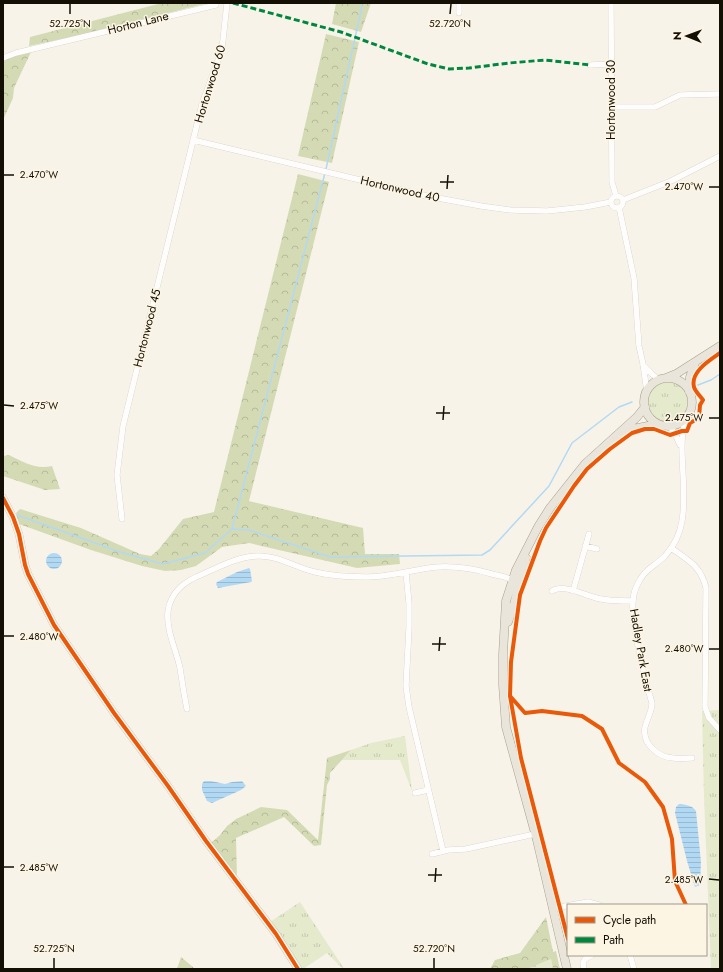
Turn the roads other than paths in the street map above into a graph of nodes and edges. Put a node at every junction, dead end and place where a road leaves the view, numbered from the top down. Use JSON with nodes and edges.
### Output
{"nodes":[{"id":1,"x":227,"y":3,"type":"edge"},
{"id":2,"x":459,"y":3,"type":"edge"},
{"id":3,"x":611,"y":3,"type":"edge"},
{"id":4,"x":216,"y":5,"type":"dead end"},
{"id":5,"x":459,"y":14,"type":"dead end"},
{"id":6,"x":3,"y":58,"type":"edge"},
{"id":7,"x":590,"y":64,"type":"dead end"},
{"id":8,"x":611,"y":64,"type":"junction"},
{"id":9,"x":719,"y":94,"type":"dead end"},
{"id":10,"x":611,"y":107,"type":"junction"},
{"id":11,"x":193,"y":140,"type":"junction"},
{"id":12,"x":720,"y":156,"type":"edge"},
{"id":13,"x":616,"y":196,"type":"junction"},
{"id":14,"x":623,"y":200,"type":"junction"},
{"id":15,"x":611,"y":202,"type":"junction"},
{"id":16,"x":619,"y":207,"type":"junction"},
{"id":17,"x":720,"y":346,"type":"edge"},
{"id":18,"x":695,"y":363,"type":"junction"},
{"id":19,"x":643,"y":364,"type":"junction"},
{"id":20,"x":661,"y":380,"type":"junction"},
{"id":21,"x":689,"y":391,"type":"junction"},
{"id":22,"x":647,"y":392,"type":"junction"},
{"id":23,"x":645,"y":407,"type":"junction"},
{"id":24,"x":686,"y":419,"type":"junction"},
{"id":25,"x":658,"y":424,"type":"junction"},
{"id":26,"x":670,"y":426,"type":"junction"},
{"id":27,"x":611,"y":440,"type":"junction"},
{"id":28,"x":682,"y":450,"type":"junction"},
{"id":29,"x":3,"y":498,"type":"edge"},
{"id":30,"x":122,"y":518,"type":"dead end"},
{"id":31,"x":589,"y":534,"type":"dead end"},
{"id":32,"x":585,"y":546,"type":"junction"},
{"id":33,"x":597,"y":548,"type":"dead end"},
{"id":34,"x":671,"y":548,"type":"junction"},
{"id":35,"x":406,"y":573,"type":"junction"},
{"id":36,"x":516,"y":582,"type":"junction"},
{"id":37,"x":552,"y":591,"type":"dead end"},
{"id":38,"x":573,"y":591,"type":"junction"},
{"id":39,"x":633,"y":601,"type":"junction"},
{"id":40,"x":187,"y":709,"type":"dead end"},
{"id":41,"x":720,"y":730,"type":"edge"},
{"id":42,"x":692,"y":758,"type":"dead end"},
{"id":43,"x":428,"y":790,"type":"junction"},
{"id":44,"x":415,"y":792,"type":"dead end"},
{"id":45,"x":535,"y":834,"type":"junction"},
{"id":46,"x":443,"y":851,"type":"junction"},
{"id":47,"x":432,"y":854,"type":"dead end"},
{"id":48,"x":575,"y":904,"type":"edge"},
{"id":49,"x":596,"y":904,"type":"edge"},
{"id":50,"x":567,"y":906,"type":"edge"},
{"id":51,"x":554,"y":908,"type":"junction"},
{"id":52,"x":590,"y":956,"type":"edge"},
{"id":53,"x":630,"y":956,"type":"edge"},
{"id":54,"x":298,"y":969,"type":"edge"},
{"id":55,"x":567,"y":969,"type":"edge"},
{"id":56,"x":584,"y":969,"type":"edge"},
{"id":57,"x":634,"y":969,"type":"edge"}],
"edges":[{"from":1,"to":11,"type":"street","name":"Hortonwood 60"},
{"from":2,"to":5,"type":"street"},
{"from":3,"to":8,"type":"street","name":"Hortonwood 30"},
{"from":4,"to":6,"type":"street","name":"Horton Lane"},
{"from":7,"to":8,"type":"street"},
{"from":8,"to":10,"type":"street","name":"Hortonwood 30"},
{"from":9,"to":10,"type":"street"},
{"from":10,"to":13,"type":"street","name":"Hortonwood 30"},
{"from":11,"to":15,"type":"street","name":"Hortonwood 40"},
{"from":11,"to":30,"type":"street","name":"Hortonwood 45"},
{"from":12,"to":14,"type":"street"},
{"from":13,"to":14,"type":"street"},
{"from":13,"to":15,"type":"street"},
{"from":14,"to":16,"type":"street"},
{"from":15,"to":16,"type":"street"},
{"from":16,"to":19,"type":"street"},
{"from":17,"to":18,"type":"main road"},
{"from":18,"to":20,"type":"main road"},
{"from":18,"to":21,"type":"main road"},
{"from":19,"to":20,"type":"street"},
{"from":19,"to":22,"type":"street"},
{"from":20,"to":21,"type":"main road"},
{"from":20,"to":22,"type":"main road"},
{"from":21,"to":24,"type":"main road"},
{"from":22,"to":23,"type":"main road"},
{"from":23,"to":25,"type":"main road"},
{"from":23,"to":27,"type":"main road"},
{"from":24,"to":26,"type":"main road"},
{"from":24,"to":28,"type":"street","name":"Hadley Park East"},
{"from":25,"to":26,"type":"main road"},
{"from":25,"to":27,"type":"main road"},
{"from":26,"to":28,"type":"street","name":"Hadley Park East"},
{"from":27,"to":36,"type":"main road"},
{"from":28,"to":34,"type":"street","name":"Hadley Park East"},
{"from":29,"to":54,"type":"street"},
{"from":31,"to":32,"type":"street"},
{"from":32,"to":33,"type":"street"},
{"from":32,"to":38,"type":"street"},
{"from":34,"to":39,"type":"street","name":"Hadley Park East"},
{"from":34,"to":41,"type":"street"},
{"from":35,"to":36,"type":"street"},
{"from":35,"to":40,"type":"street"},
{"from":35,"to":43,"type":"street"},
{"from":36,"to":45,"type":"main road"},
{"from":37,"to":38,"type":"street"},
{"from":38,"to":39,"type":"street"},
{"from":39,"to":42,"type":"street","name":"Hadley Park East"},
{"from":43,"to":44,"type":"street"},
{"from":43,"to":46,"type":"street"},
{"from":45,"to":46,"type":"street"},
{"from":45,"to":51,"type":"main road"},
{"from":46,"to":47,"type":"street"},
{"from":48,"to":49,"type":"street"},
{"from":50,"to":51,"type":"street"},
{"from":51,"to":55,"type":"main road"},
{"from":52,"to":56,"type":"street"},
{"from":53,"to":57,"type":"street"}]}
